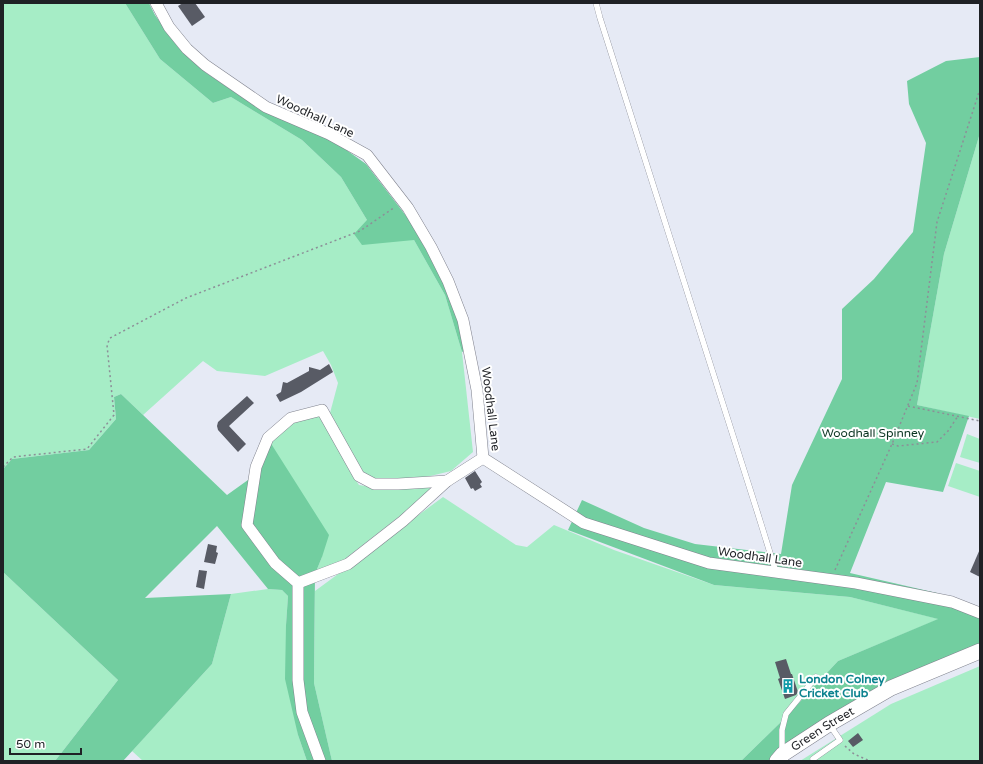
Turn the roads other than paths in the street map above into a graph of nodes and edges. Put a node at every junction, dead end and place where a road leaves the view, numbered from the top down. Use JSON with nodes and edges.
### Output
{"nodes":[{"id":1,"x":596,"y":3,"type":"edge"},
{"id":2,"x":159,"y":4,"type":"edge"},
{"id":3,"x":483,"y":458,"type":"junction"},
{"id":4,"x":447,"y":481,"type":"junction"},
{"id":5,"x":776,"y":572,"type":"junction"},
{"id":6,"x":298,"y":583,"type":"junction"},
{"id":7,"x":980,"y":613,"type":"edge"},
{"id":8,"x":980,"y":651,"type":"edge"},
{"id":9,"x":816,"y":677,"type":"dead end"},
{"id":10,"x":829,"y":724,"type":"junction"},
{"id":11,"x":780,"y":758,"type":"edge"},
{"id":12,"x":813,"y":759,"type":"dead end"},
{"id":13,"x":320,"y":761,"type":"edge"}],
"edges":[{"from":1,"to":5,"type":"lane"},
{"from":2,"to":3,"type":"street","name":"Woodhall Lane"},
{"from":3,"to":4,"type":"street"},
{"from":3,"to":5,"type":"street","name":"Woodhall Lane"},
{"from":4,"to":6,"type":"street"},
{"from":4,"to":6,"type":"street"},
{"from":5,"to":7,"type":"street","name":"Woodhall Lane"},
{"from":6,"to":13,"type":"street"},
{"from":8,"to":10,"type":"main road","name":"Green Street"},
{"from":9,"to":11,"type":"lane"},
{"from":10,"to":11,"type":"main road","name":"Green Street"},
{"from":10,"to":12,"type":"lane"}]}
